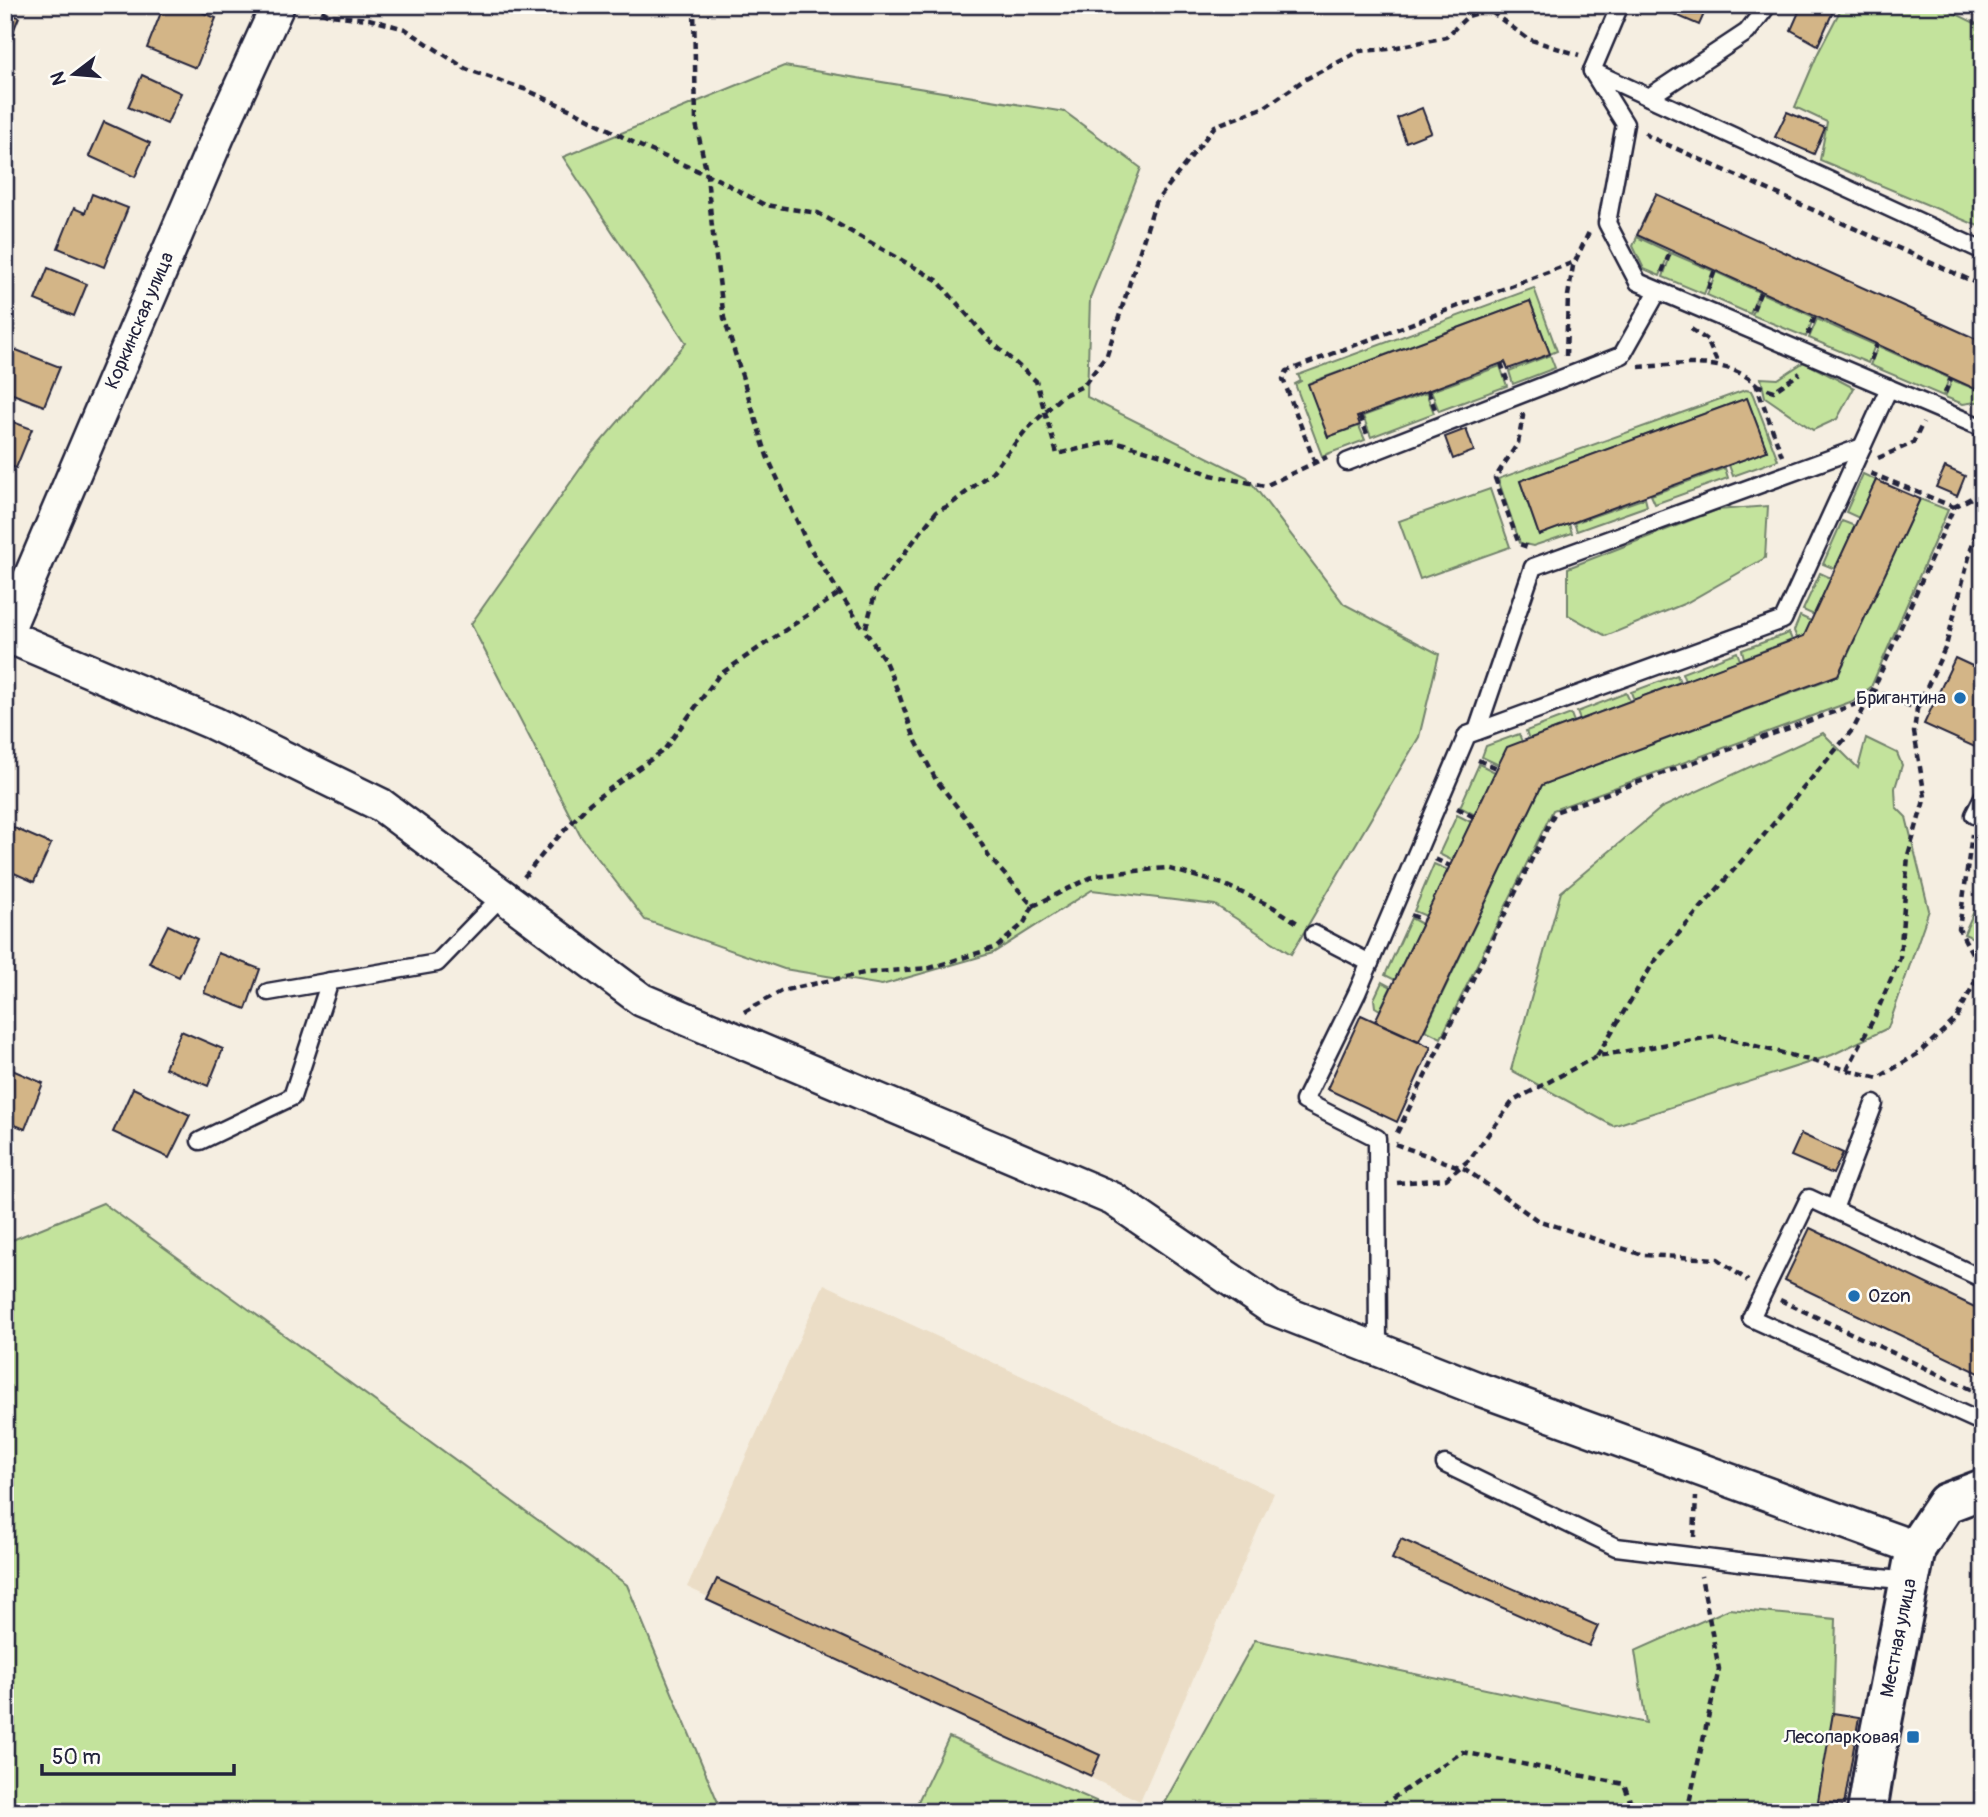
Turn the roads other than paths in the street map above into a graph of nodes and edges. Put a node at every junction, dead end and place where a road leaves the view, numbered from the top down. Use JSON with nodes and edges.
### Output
{"nodes":[{"id":1,"x":278,"y":5,"type":"edge"},
{"id":2,"x":1620,"y":5,"type":"edge"},
{"id":3,"x":1768,"y":5,"type":"edge"},
{"id":4,"x":1594,"y":66,"type":"junction"},
{"id":5,"x":1649,"y":97,"type":"junction"},
{"id":6,"x":1979,"y":246,"type":"edge"},
{"id":7,"x":1655,"y":296,"type":"junction"},
{"id":8,"x":1889,"y":388,"type":"junction"},
{"id":9,"x":1983,"y":428,"type":"edge"},
{"id":10,"x":1862,"y":447,"type":"junction"},
{"id":11,"x":1347,"y":462,"type":"dead end"},
{"id":12,"x":5,"y":636,"type":"edge"},
{"id":13,"x":1477,"y":731,"type":"junction"},
{"id":14,"x":1983,"y":797,"type":"edge"},
{"id":15,"x":1974,"y":815,"type":"road end"},
{"id":16,"x":504,"y":898,"type":"junction"},
{"id":17,"x":1314,"y":934,"type":"road end"},
{"id":18,"x":1370,"y":963,"type":"junction"},
{"id":19,"x":330,"y":981,"type":"junction"},
{"id":20,"x":268,"y":992,"type":"dead end"},
{"id":21,"x":1874,"y":1104,"type":"dead end"},
{"id":22,"x":200,"y":1141,"type":"dead end"},
{"id":23,"x":1833,"y":1209,"type":"junction"},
{"id":24,"x":1983,"y":1279,"type":"edge"},
{"id":25,"x":1378,"y":1349,"type":"junction"},
{"id":26,"x":1983,"y":1423,"type":"edge"},
{"id":27,"x":1445,"y":1464,"type":"dead end"},
{"id":28,"x":1983,"y":1489,"type":"edge"},
{"id":29,"x":1913,"y":1564,"type":"junction"},
{"id":30,"x":1867,"y":1812,"type":"edge"}],
"edges":[{"from":1,"to":12,"type":"street","name":"Коркинская улица"},
{"from":2,"to":4,"type":"lane"},
{"from":3,"to":5,"type":"lane"},
{"from":4,"to":5,"type":"lane"},
{"from":4,"to":7,"type":"lane"},
{"from":5,"to":6,"type":"lane"},
{"from":7,"to":8,"type":"lane"},
{"from":7,"to":11,"type":"lane"},
{"from":8,"to":9,"type":"lane"},
{"from":8,"to":10,"type":"lane"},
{"from":10,"to":13,"type":"lane"},
{"from":10,"to":13,"type":"lane"},
{"from":12,"to":16,"type":"street"},
{"from":13,"to":18,"type":"lane"},
{"from":14,"to":15,"type":"lane"},
{"from":16,"to":19,"type":"lane"},
{"from":16,"to":25,"type":"street"},
{"from":17,"to":18,"type":"lane"},
{"from":18,"to":25,"type":"lane"},
{"from":19,"to":20,"type":"lane"},
{"from":19,"to":22,"type":"lane"},
{"from":21,"to":23,"type":"lane"},
{"from":23,"to":24,"type":"lane"},
{"from":23,"to":26,"type":"lane"},
{"from":25,"to":29,"type":"street"},
{"from":27,"to":29,"type":"lane"},
{"from":28,"to":29,"type":"main road"},
{"from":29,"to":30,"type":"main road","name":"Местная улица"}]}
